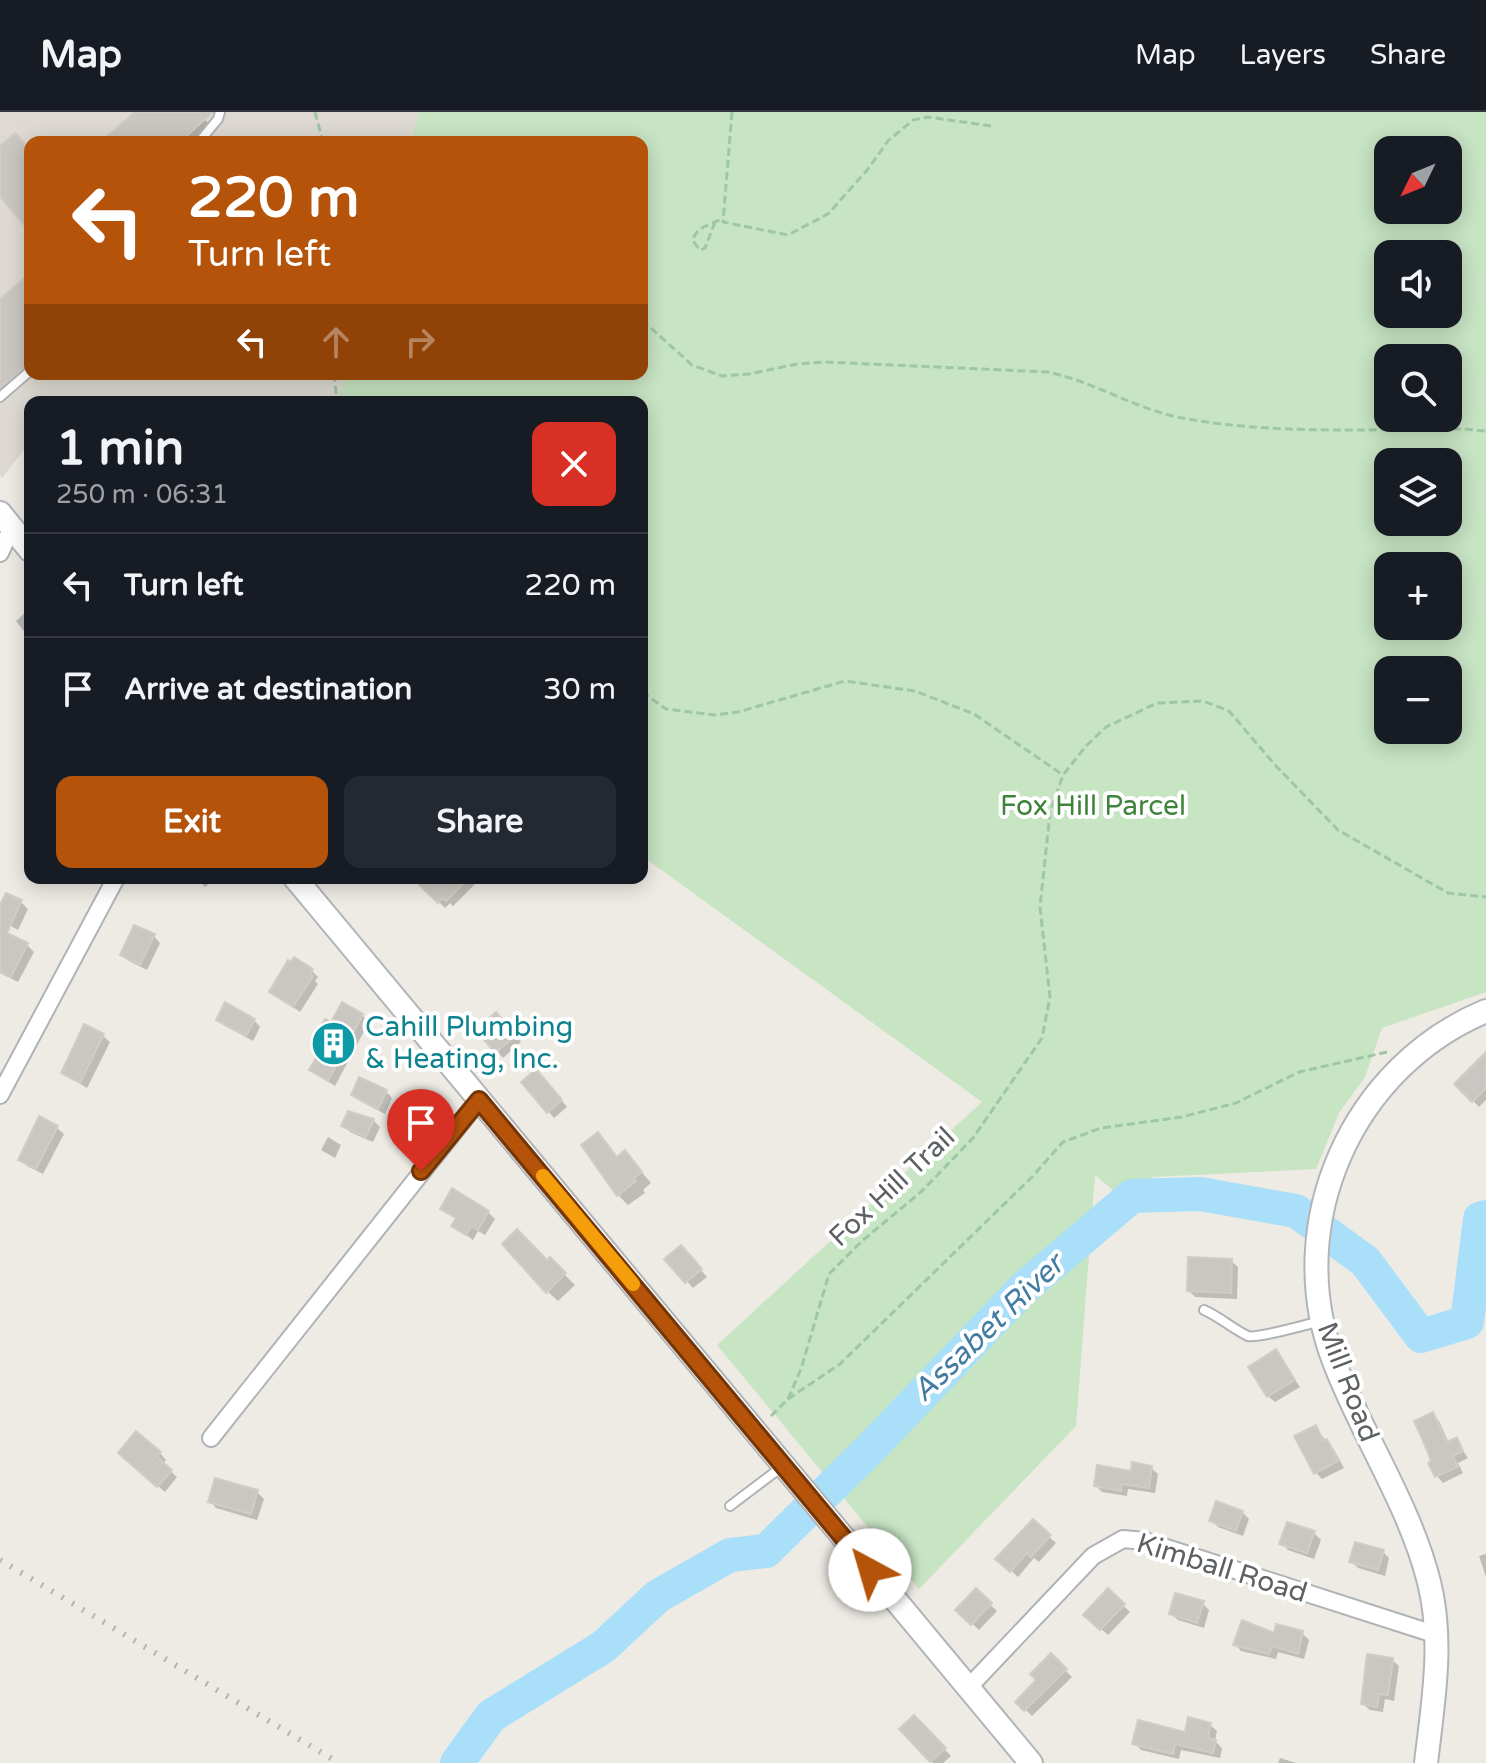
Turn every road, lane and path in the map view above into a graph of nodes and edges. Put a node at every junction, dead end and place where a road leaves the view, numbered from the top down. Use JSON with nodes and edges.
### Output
{"nodes":[{"id":1,"x":220,"y":112,"type":"edge"},
{"id":2,"x":315,"y":112,"type":"edge"},
{"id":3,"x":732,"y":112,"type":"edge"},
{"id":4,"x":991,"y":126,"type":"dead end"},
{"id":5,"x":204,"y":136,"type":"edge"},
{"id":6,"x":321,"y":136,"type":"edge"},
{"id":7,"x":722,"y":219,"type":"junction"},
{"id":8,"x":715,"y":222,"type":"junction"},
{"id":9,"x":648,"y":325,"type":"edge"},
{"id":10,"x":24,"y":376,"type":"edge"},
{"id":11,"x":0,"y":397,"type":"edge"},
{"id":12,"x":1486,"y":431,"type":"edge"},
{"id":13,"x":6,"y":520,"type":"edge"},
{"id":14,"x":24,"y":542,"type":"edge"},
{"id":15,"x":0,"y":553,"type":"edge"},
{"id":16,"x":648,"y":696,"type":"edge"},
{"id":17,"x":1063,"y":775,"type":"junction"},
{"id":18,"x":113,"y":884,"type":"edge"},
{"id":19,"x":300,"y":884,"type":"edge"},
{"id":20,"x":1486,"y":897,"type":"edge"},
{"id":21,"x":1486,"y":1011,"type":"edge"},
{"id":22,"x":1426,"y":1044,"type":"junction"},
{"id":23,"x":0,"y":1095,"type":"edge"},
{"id":24,"x":479,"y":1100,"type":"junction"},
{"id":25,"x":1204,"y":1310,"type":"dead end"},
{"id":26,"x":1320,"y":1310,"type":"junction"},
{"id":27,"x":788,"y":1399,"type":"junction"},
{"id":28,"x":755,"y":1431,"type":"junction"},
{"id":29,"x":211,"y":1438,"type":"dead end"},
{"id":30,"x":784,"y":1465,"type":"junction"},
{"id":31,"x":730,"y":1506,"type":"dead end"},
{"id":32,"x":1437,"y":1635,"type":"junction"},
{"id":33,"x":967,"y":1689,"type":"junction"},
{"id":34,"x":1031,"y":1763,"type":"edge"},
{"id":35,"x":1426,"y":1763,"type":"edge"}],
"edges":[{"from":1,"to":5,"type":"lane"},
{"from":2,"to":6,"type":"path"},
{"from":3,"to":7,"type":"path"},
{"from":4,"to":7,"type":"path"},
{"from":7,"to":8,"type":"path"},
{"from":8,"to":8,"type":"path"},
{"from":9,"to":12,"type":"path"},
{"from":10,"to":11,"type":"lane"},
{"from":13,"to":14,"type":"main road"},
{"from":13,"to":15,"type":"street"},
{"from":16,"to":17,"type":"path"},
{"from":17,"to":20,"type":"path","name":"Fox Hill Trail"},
{"from":17,"to":27,"type":"path","name":"Fox Hill Trail"},
{"from":18,"to":23,"type":"street"},
{"from":19,"to":24,"type":"main road"},
{"from":21,"to":22,"type":"main road","name":"Mill Road"},
{"from":22,"to":26,"type":"main road","name":"Mill Road"},
{"from":22,"to":27,"type":"path"},
{"from":24,"to":28,"type":"main road"},
{"from":24,"to":29,"type":"street"},
{"from":25,"to":26,"type":"lane"},
{"from":26,"to":32,"type":"main road","name":"Mill Road"},
{"from":27,"to":28,"type":"path","name":"Fox Hill Trail"},
{"from":28,"to":30,"type":"main road"},
{"from":30,"to":31,"type":"lane"},
{"from":30,"to":33,"type":"main road"},
{"from":32,"to":33,"type":"street","name":"Kimball Road"},
{"from":32,"to":35,"type":"main road","name":"Mill Road"},
{"from":33,"to":34,"type":"main road"}]}
